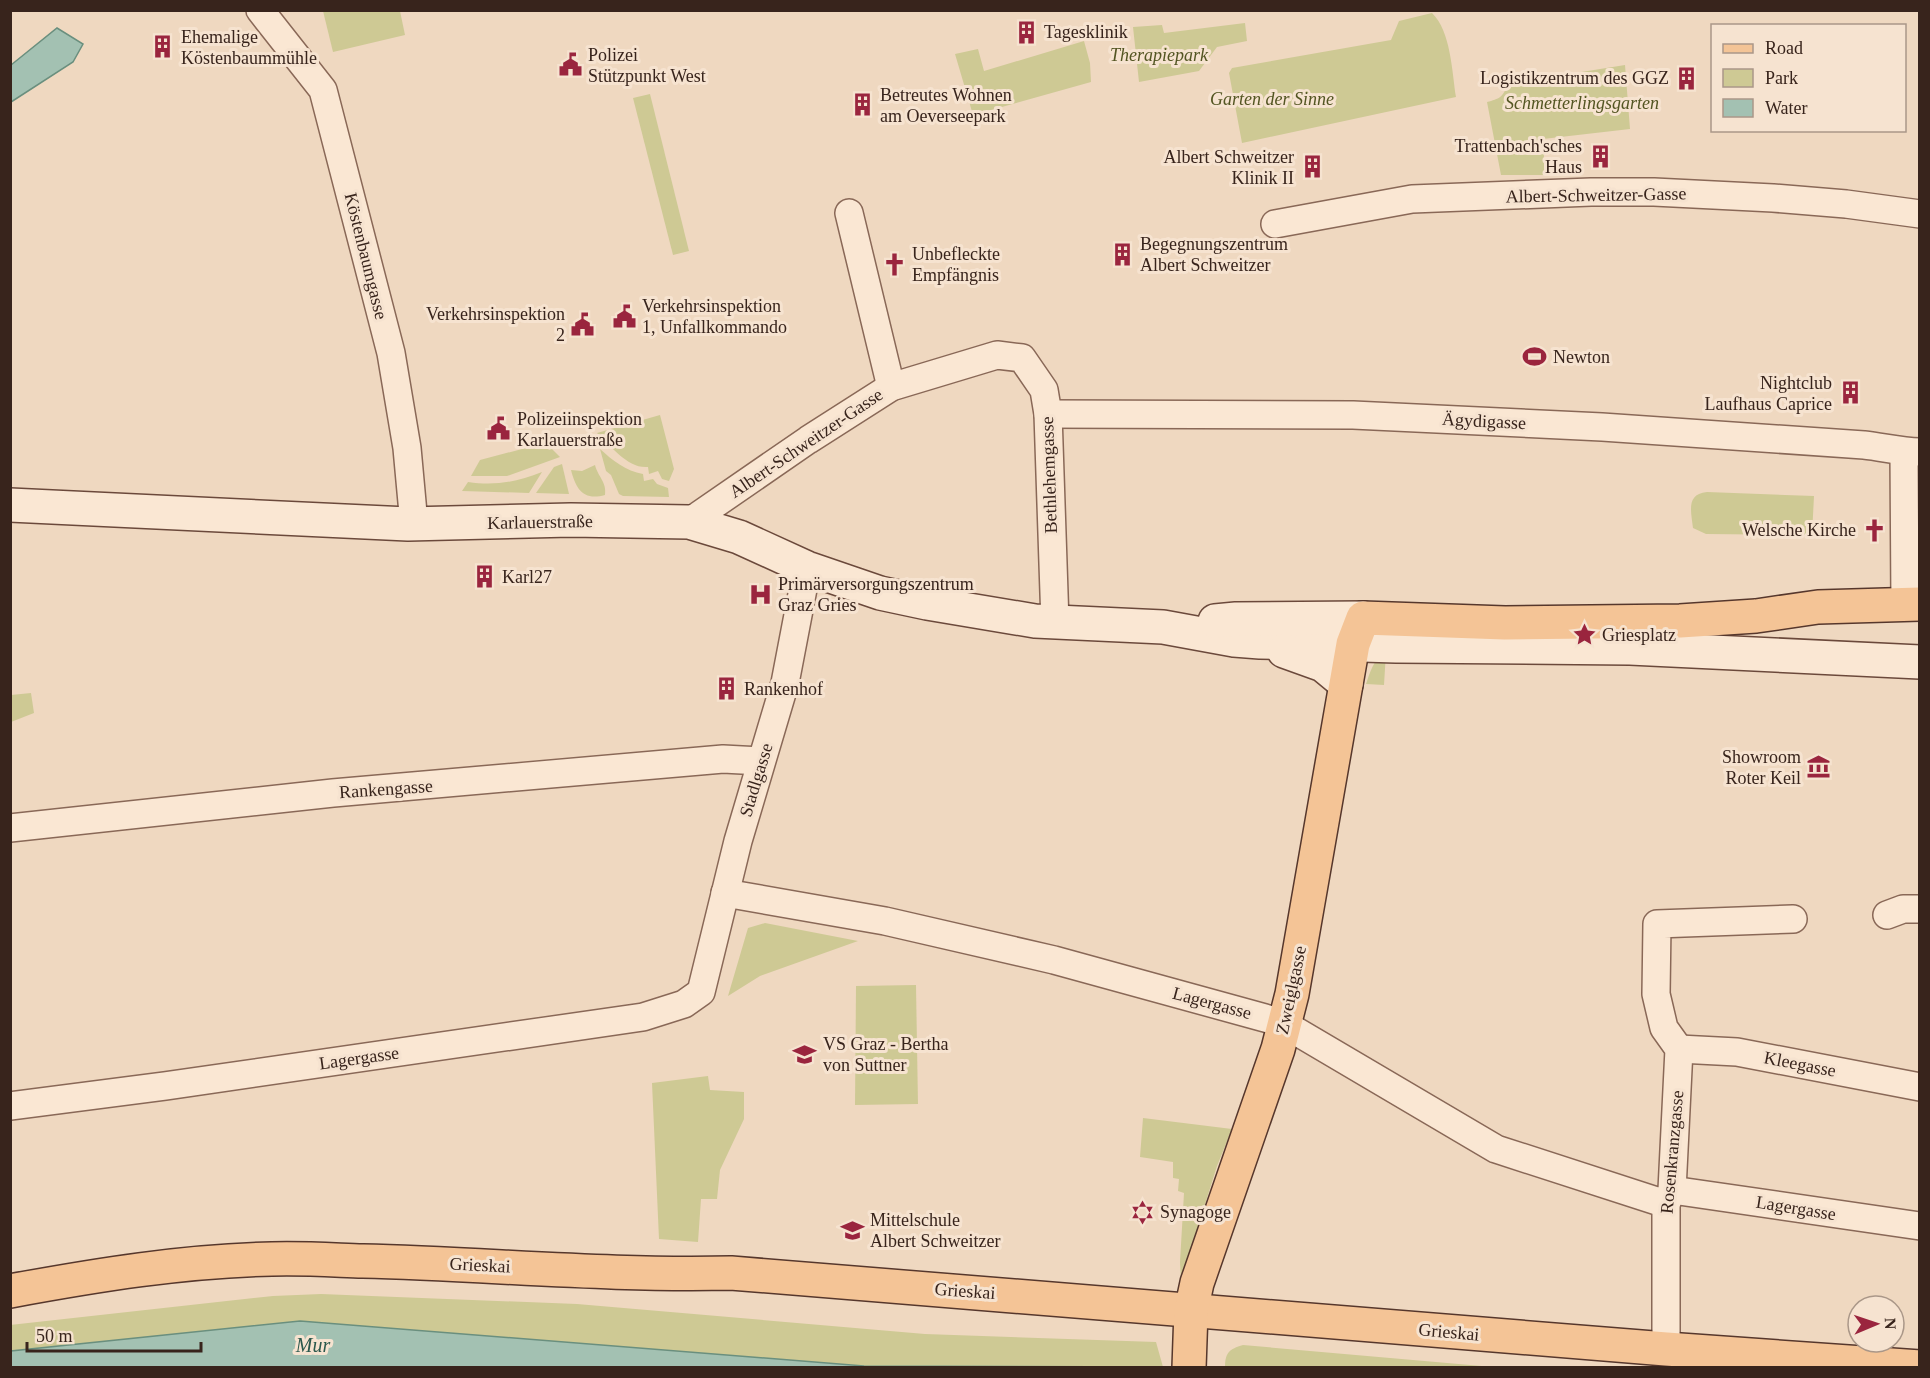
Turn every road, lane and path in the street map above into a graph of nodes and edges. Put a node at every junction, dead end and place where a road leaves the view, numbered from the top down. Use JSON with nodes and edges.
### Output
{"nodes":[{"id":1,"x":260,"y":10,"type":"edge"},
{"id":2,"x":849,"y":213,"type":"dead end"},
{"id":3,"x":1920,"y":214,"type":"edge"},
{"id":4,"x":1275,"y":224,"type":"dead end"},
{"id":5,"x":997,"y":355,"type":"joint"},
{"id":6,"x":891,"y":387,"type":"junction"},
{"id":7,"x":1048,"y":414,"type":"junction"},
{"id":8,"x":1912,"y":452,"type":"edge"},
{"id":9,"x":10,"y":505,"type":"edge"},
{"id":10,"x":689,"y":522,"type":"junction"},
{"id":11,"x":414,"y":524,"type":"junction"},
{"id":12,"x":807,"y":568,"type":"junction"},
{"id":13,"x":1912,"y":604,"type":"edge"},
{"id":14,"x":1055,"y":623,"type":"junction"},
{"id":15,"x":1163,"y":627,"type":"junction"},
{"id":16,"x":1358,"y":631,"type":"junction"},
{"id":17,"x":1260,"y":642,"type":"junction"},
{"id":18,"x":1920,"y":662,"type":"edge"},
{"id":19,"x":1346,"y":684,"type":"junction"},
{"id":20,"x":761,"y":761,"type":"junction"},
{"id":21,"x":10,"y":828,"type":"edge"},
{"id":22,"x":726,"y":893,"type":"junction"},
{"id":23,"x":1920,"y":909,"type":"edge"},
{"id":24,"x":1887,"y":915,"type":"dead end"},
{"id":25,"x":1792,"y":919,"type":"dead end"},
{"id":26,"x":701,"y":992,"type":"joint"},
{"id":27,"x":1284,"y":1024,"type":"junction"},
{"id":28,"x":1679,"y":1049,"type":"junction"},
{"id":29,"x":1920,"y":1088,"type":"edge"},
{"id":30,"x":10,"y":1106,"type":"edge"},
{"id":31,"x":1669,"y":1197,"type":"junction"},
{"id":32,"x":1920,"y":1226,"type":"edge"},
{"id":33,"x":10,"y":1291,"type":"edge"},
{"id":34,"x":1191,"y":1311,"type":"junction"},
{"id":35,"x":1666,"y":1349,"type":"junction"},
{"id":36,"x":1189,"y":1361,"type":"edge"},
{"id":37,"x":1920,"y":1367,"type":"edge"}],
"edges":[{"from":1,"to":11,"type":"street","name":"Köstenbaumgasse"},
{"from":2,"to":6,"type":"street"},
{"from":3,"to":4,"type":"street","name":"Albert-Schweitzer-Gasse"},
{"from":5,"to":6,"type":"street","name":"Albert-Schweitzer-Gasse"},
{"from":5,"to":7,"type":"street","name":"Bethlehemgasse"},
{"from":6,"to":10,"type":"street","name":"Albert-Schweitzer-Gasse"},
{"from":7,"to":8,"type":"street","name":"Ägydigasse"},
{"from":7,"to":14,"type":"street","name":"Bethlehemgasse"},
{"from":8,"to":13,"type":"street"},
{"from":9,"to":11,"type":"main road","name":"Karlauerstraße"},
{"from":10,"to":11,"type":"main road","name":"Karlauerstraße"},
{"from":10,"to":12,"type":"main road","name":"Karlauerstraße"},
{"from":12,"to":14,"type":"main road","name":"Karlauerstraße"},
{"from":12,"to":20,"type":"street","name":"Stadlgasse"},
{"from":13,"to":16,"type":"main road"},
{"from":14,"to":15,"type":"main road"},
{"from":15,"to":16,"type":"main road"},
{"from":15,"to":17,"type":"main road"},
{"from":16,"to":17,"type":"main road"},
{"from":16,"to":18,"type":"main road"},
{"from":16,"to":19,"type":"main road","name":"Zweiglgasse"},
{"from":17,"to":19,"type":"main road"},
{"from":19,"to":27,"type":"main road","name":"Zweiglgasse"},
{"from":20,"to":21,"type":"street","name":"Rankengasse"},
{"from":20,"to":22,"type":"street","name":"Stadlgasse"},
{"from":22,"to":26,"type":"street","name":"Stadlgasse"},
{"from":22,"to":27,"type":"street","name":"Lagergasse"},
{"from":23,"to":24,"type":"street"},
{"from":25,"to":28,"type":"street"},
{"from":26,"to":30,"type":"street","name":"Lagergasse"},
{"from":27,"to":31,"type":"street","name":"Lagergasse"},
{"from":27,"to":34,"type":"main road","name":"Zweiglgasse"},
{"from":28,"to":29,"type":"street","name":"Kleegasse"},
{"from":28,"to":31,"type":"street","name":"Rosenkranzgasse"},
{"from":31,"to":32,"type":"street","name":"Lagergasse"},
{"from":31,"to":35,"type":"street","name":"Rosenkranzgasse"},
{"from":33,"to":34,"type":"main road","name":"Grieskai"},
{"from":34,"to":35,"type":"main road","name":"Grieskai"},
{"from":34,"to":36,"type":"main road","name":"Zweiglgasse"},
{"from":35,"to":37,"type":"main road","name":"Grieskai"}]}
